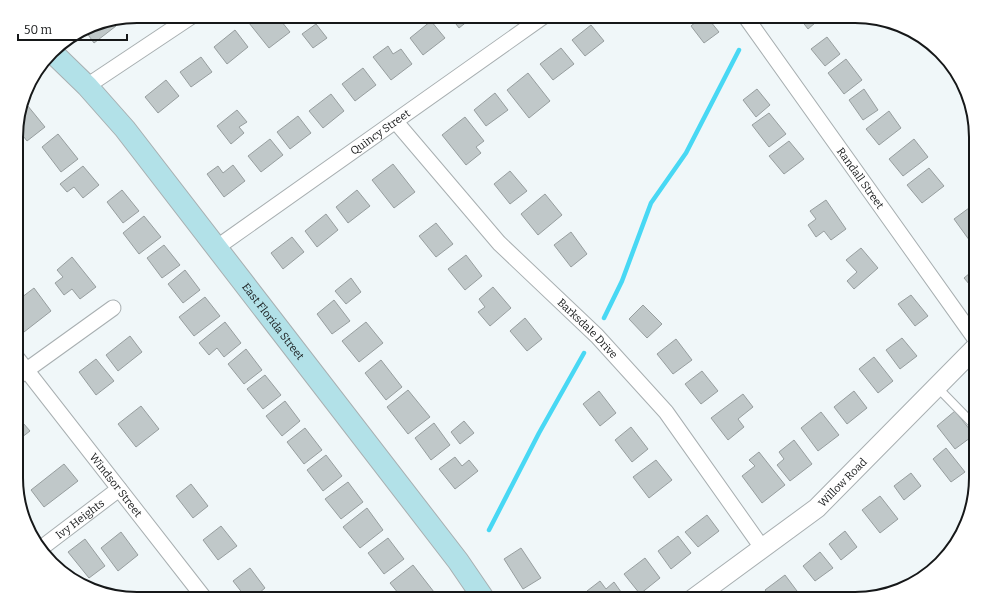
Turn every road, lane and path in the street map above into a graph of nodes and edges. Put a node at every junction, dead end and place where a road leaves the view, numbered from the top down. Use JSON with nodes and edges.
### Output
{"nodes":[{"id":1,"x":182,"y":23,"type":"edge"},
{"id":2,"x":534,"y":23,"type":"edge"},
{"id":3,"x":749,"y":23,"type":"edge"},
{"id":4,"x":57,"y":56,"type":"edge"},
{"id":5,"x":87,"y":86,"type":"junction"},
{"id":6,"x":396,"y":122,"type":"junction"},
{"id":7,"x":216,"y":248,"type":"junction"},
{"id":8,"x":113,"y":308,"type":"dead end"},
{"id":9,"x":969,"y":330,"type":"edge"},
{"id":10,"x":969,"y":354,"type":"edge"},
{"id":11,"x":23,"y":373,"type":"edge"},
{"id":12,"x":23,"y":375,"type":"edge"},
{"id":13,"x":936,"y":386,"type":"junction"},
{"id":14,"x":969,"y":419,"type":"edge"},
{"id":15,"x":119,"y":489,"type":"junction"},
{"id":16,"x":45,"y":545,"type":"edge"},
{"id":17,"x":763,"y":549,"type":"junction"},
{"id":18,"x":200,"y":592,"type":"edge"},
{"id":19,"x":479,"y":592,"type":"edge"},
{"id":20,"x":703,"y":592,"type":"edge"}],
"edges":[{"from":1,"to":5,"type":"street"},
{"from":2,"to":6,"type":"street","name":"Quincy Street"},
{"from":3,"to":9,"type":"street","name":"Randall Street"},
{"from":4,"to":5,"type":"main road","name":"East Florida Street"},
{"from":5,"to":7,"type":"main road","name":"East Florida Street"},
{"from":6,"to":7,"type":"street","name":"Quincy Street"},
{"from":6,"to":17,"type":"street","name":"Barksdale Drive"},
{"from":7,"to":19,"type":"main road","name":"East Florida Street"},
{"from":8,"to":11,"type":"street"},
{"from":10,"to":13,"type":"street","name":"Willow Road"},
{"from":12,"to":15,"type":"street","name":"Windsor Street"},
{"from":13,"to":14,"type":"lane"},
{"from":13,"to":17,"type":"street","name":"Willow Road"},
{"from":15,"to":16,"type":"street","name":"Ivy Heights"},
{"from":15,"to":18,"type":"street","name":"Windsor Street"},
{"from":17,"to":20,"type":"street","name":"Willow Road"}]}
